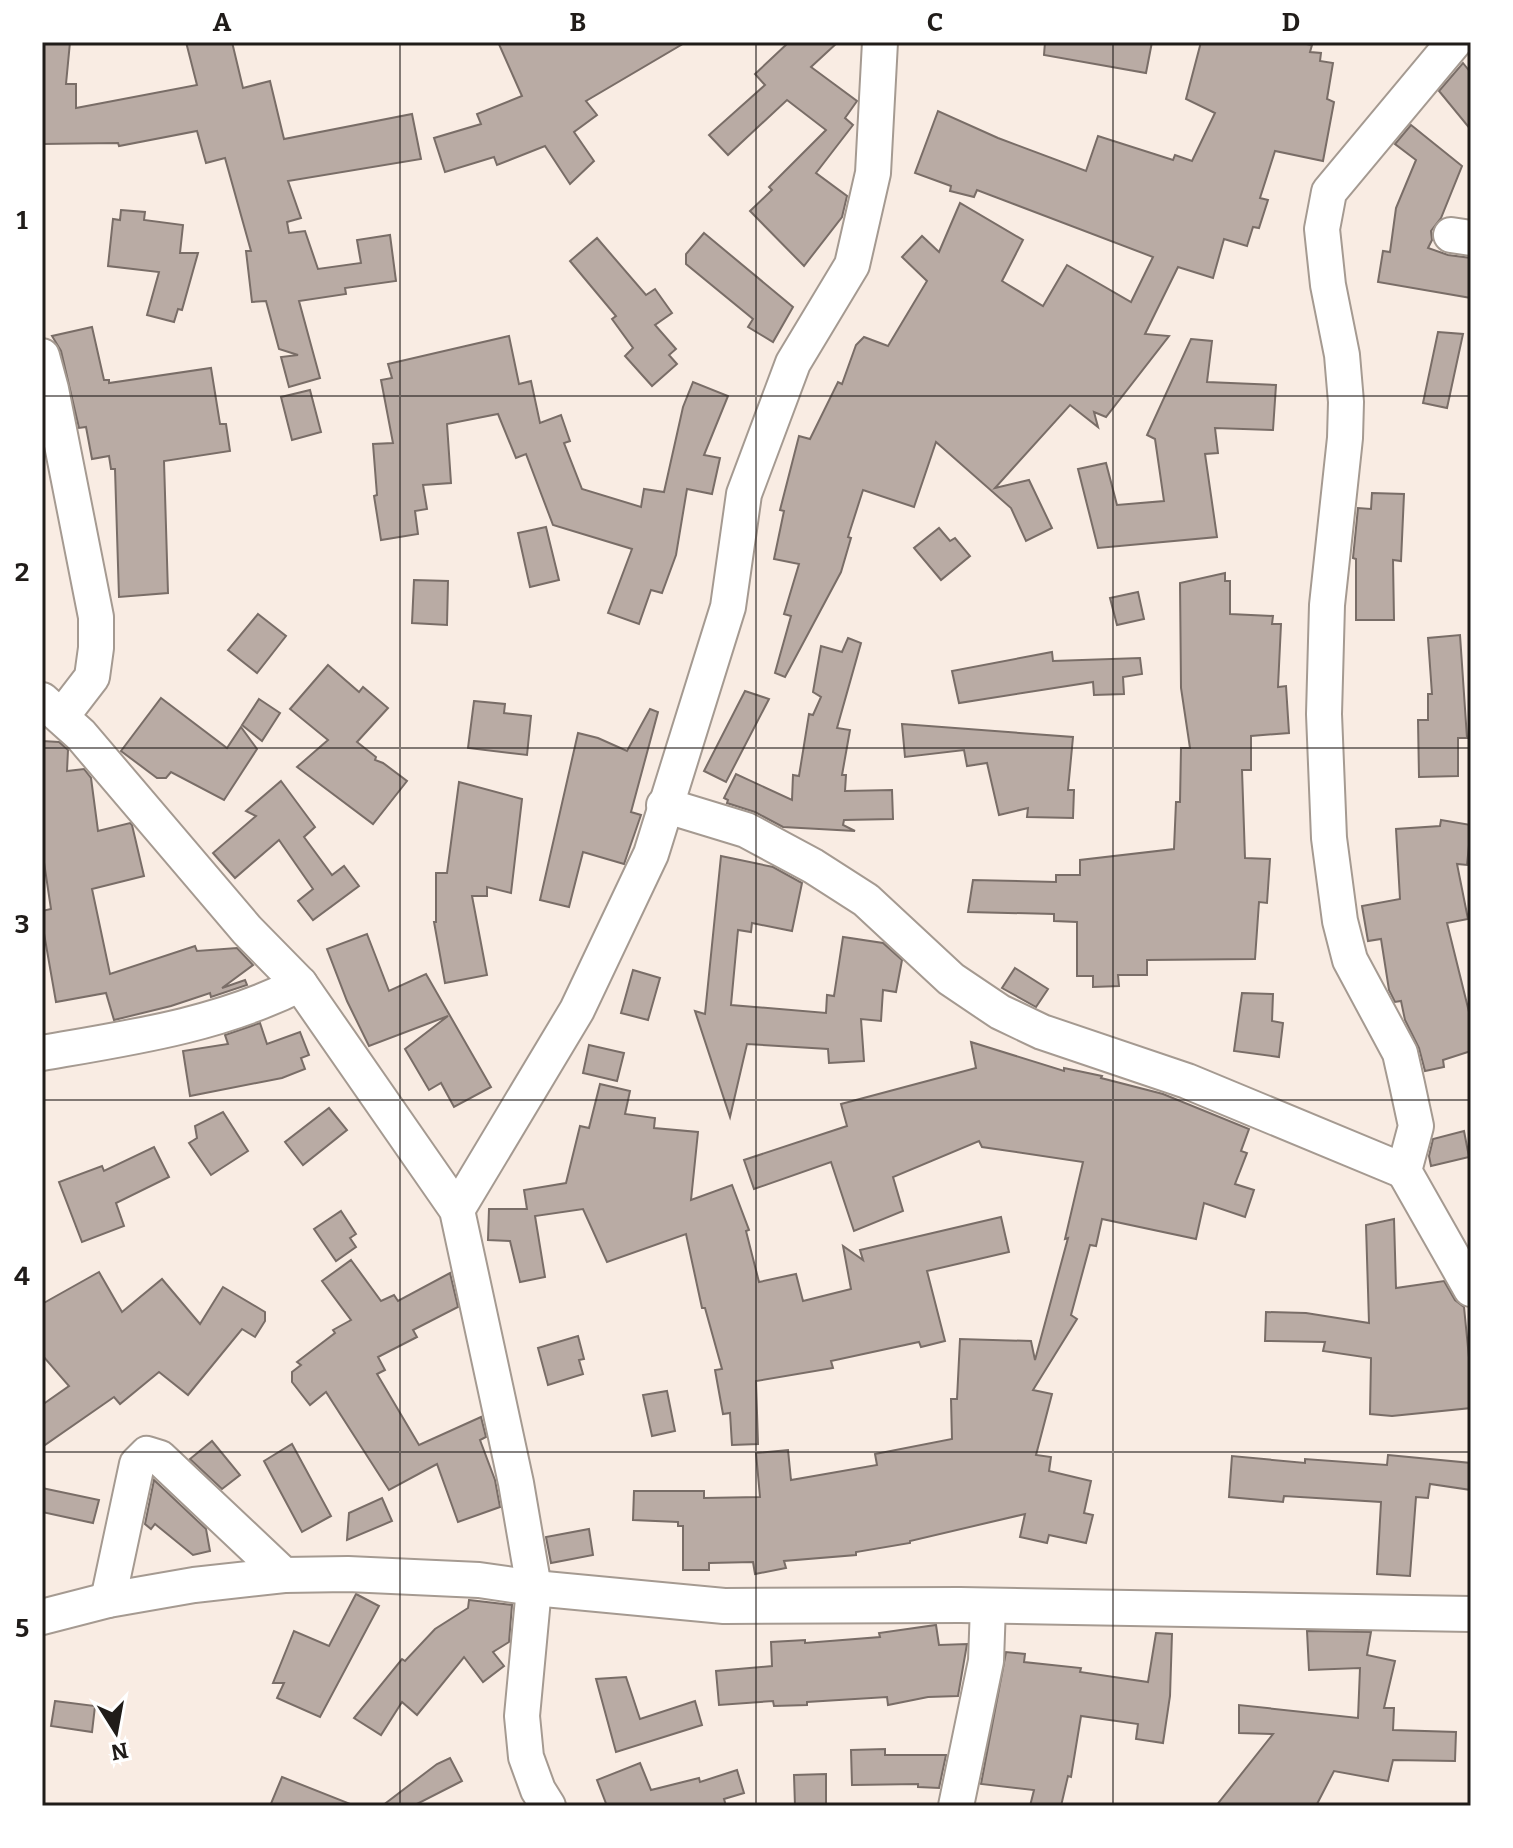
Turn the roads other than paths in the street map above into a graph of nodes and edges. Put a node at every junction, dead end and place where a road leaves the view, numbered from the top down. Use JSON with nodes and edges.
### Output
{"nodes":[{"id":1,"x":880,"y":42,"type":"edge"},
{"id":2,"x":1454,"y":42,"type":"edge"},
{"id":3,"x":42,"y":356,"type":"edge"},
{"id":4,"x":52,"y":708,"type":"edge"},
{"id":5,"x":664,"y":805,"type":"junction"},
{"id":6,"x":300,"y":984,"type":"junction"},
{"id":7,"x":42,"y":1053,"type":"edge"},
{"id":8,"x":1404,"y":1171,"type":"junction"},
{"id":9,"x":457,"y":1210,"type":"junction"},
{"id":10,"x":1471,"y":1289,"type":"edge"},
{"id":11,"x":284,"y":1575,"type":"junction"},
{"id":12,"x":534,"y":1588,"type":"junction"},
{"id":13,"x":108,"y":1600,"type":"junction"},
{"id":14,"x":988,"y":1606,"type":"junction"},
{"id":15,"x":1471,"y":1614,"type":"edge"},
{"id":16,"x":42,"y":1617,"type":"edge"},
{"id":17,"x":548,"y":1806,"type":"edge"},
{"id":18,"x":956,"y":1806,"type":"edge"}],
"edges":[{"from":1,"to":5,"type":"street"},
{"from":2,"to":8,"type":"street"},
{"from":3,"to":4,"type":"street"},
{"from":4,"to":6,"type":"street"},
{"from":5,"to":8,"type":"street"},
{"from":5,"to":9,"type":"street"},
{"from":6,"to":7,"type":"street"},
{"from":6,"to":9,"type":"street"},
{"from":8,"to":10,"type":"street"},
{"from":9,"to":12,"type":"street"},
{"from":11,"to":12,"type":"street"},
{"from":11,"to":13,"type":"street"},
{"from":11,"to":13,"type":"street"},
{"from":12,"to":14,"type":"street"},
{"from":12,"to":17,"type":"street"},
{"from":13,"to":16,"type":"street"},
{"from":14,"to":15,"type":"street"},
{"from":14,"to":18,"type":"street"}]}
